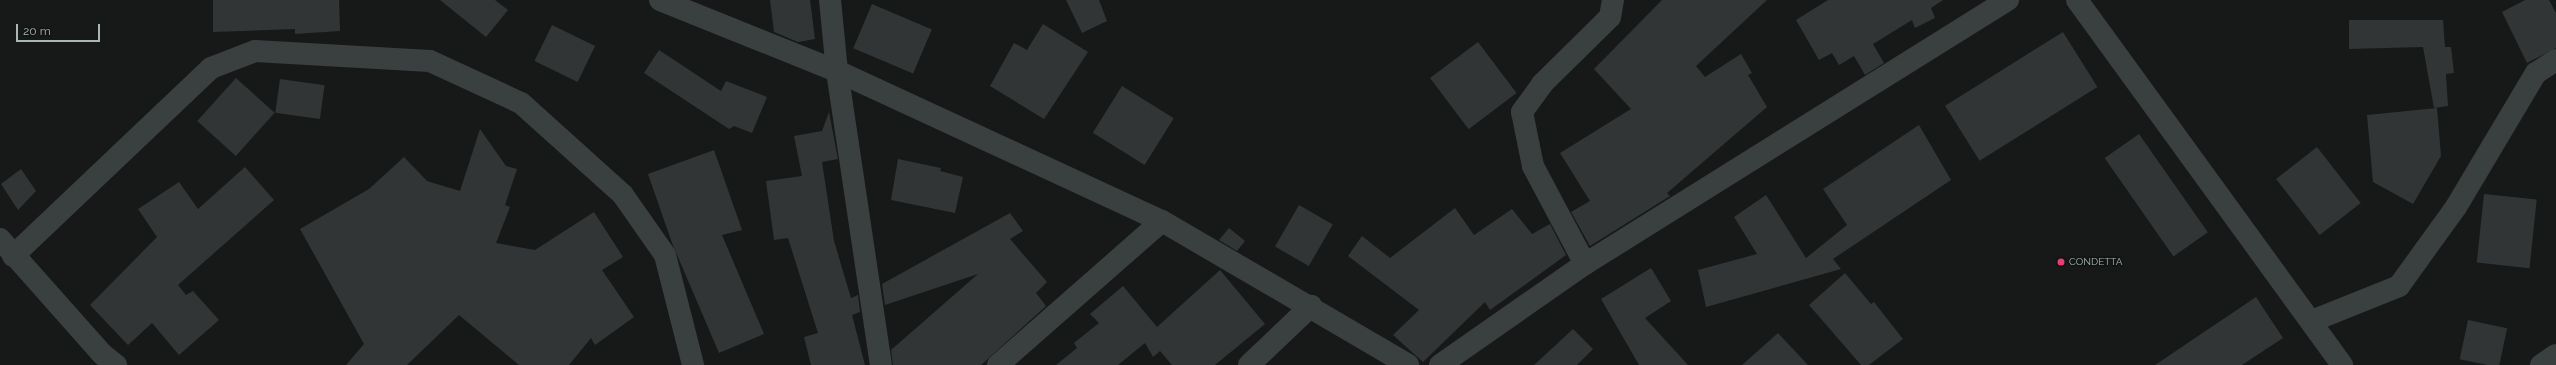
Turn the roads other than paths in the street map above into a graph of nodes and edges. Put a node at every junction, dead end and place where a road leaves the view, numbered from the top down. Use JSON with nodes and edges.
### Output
{"nodes":[{"id":1,"x":660,"y":0,"type":"edge"},
{"id":2,"x":830,"y":0,"type":"edge"},
{"id":3,"x":1613,"y":0,"type":"edge"},
{"id":4,"x":2008,"y":0,"type":"edge"},
{"id":5,"x":2077,"y":0,"type":"edge"},
{"id":6,"x":2556,"y":60,"type":"edge"},
{"id":7,"x":837,"y":71,"type":"junction"},
{"id":8,"x":1162,"y":221,"type":"junction"},
{"id":9,"x":0,"y":239,"type":"edge"},
{"id":10,"x":13,"y":256,"type":"junction"},
{"id":11,"x":1585,"y":264,"type":"junction"},
{"id":12,"x":1311,"y":306,"type":"junction"},
{"id":13,"x":2312,"y":321,"type":"junction"},
{"id":14,"x":2556,"y":356,"type":"edge"},
{"id":15,"x":116,"y":365,"type":"edge"},
{"id":16,"x":693,"y":365,"type":"edge"},
{"id":17,"x":881,"y":365,"type":"edge"},
{"id":18,"x":998,"y":365,"type":"edge"},
{"id":19,"x":1248,"y":365,"type":"edge"},
{"id":20,"x":1408,"y":365,"type":"edge"},
{"id":21,"x":1440,"y":365,"type":"edge"},
{"id":22,"x":2342,"y":365,"type":"edge"},
{"id":23,"x":2540,"y":365,"type":"edge"}],
"edges":[{"from":1,"to":7,"type":"street"},
{"from":2,"to":7,"type":"street"},
{"from":3,"to":11,"type":"street"},
{"from":4,"to":11,"type":"street"},
{"from":5,"to":13,"type":"street"},
{"from":6,"to":13,"type":"street"},
{"from":7,"to":8,"type":"street"},
{"from":7,"to":17,"type":"street"},
{"from":8,"to":12,"type":"street"},
{"from":8,"to":18,"type":"street"},
{"from":9,"to":10,"type":"street"},
{"from":10,"to":15,"type":"street"},
{"from":10,"to":16,"type":"street"},
{"from":11,"to":21,"type":"street"},
{"from":12,"to":19,"type":"street"},
{"from":12,"to":20,"type":"street"},
{"from":13,"to":22,"type":"street"},
{"from":14,"to":23,"type":"street"}]}
